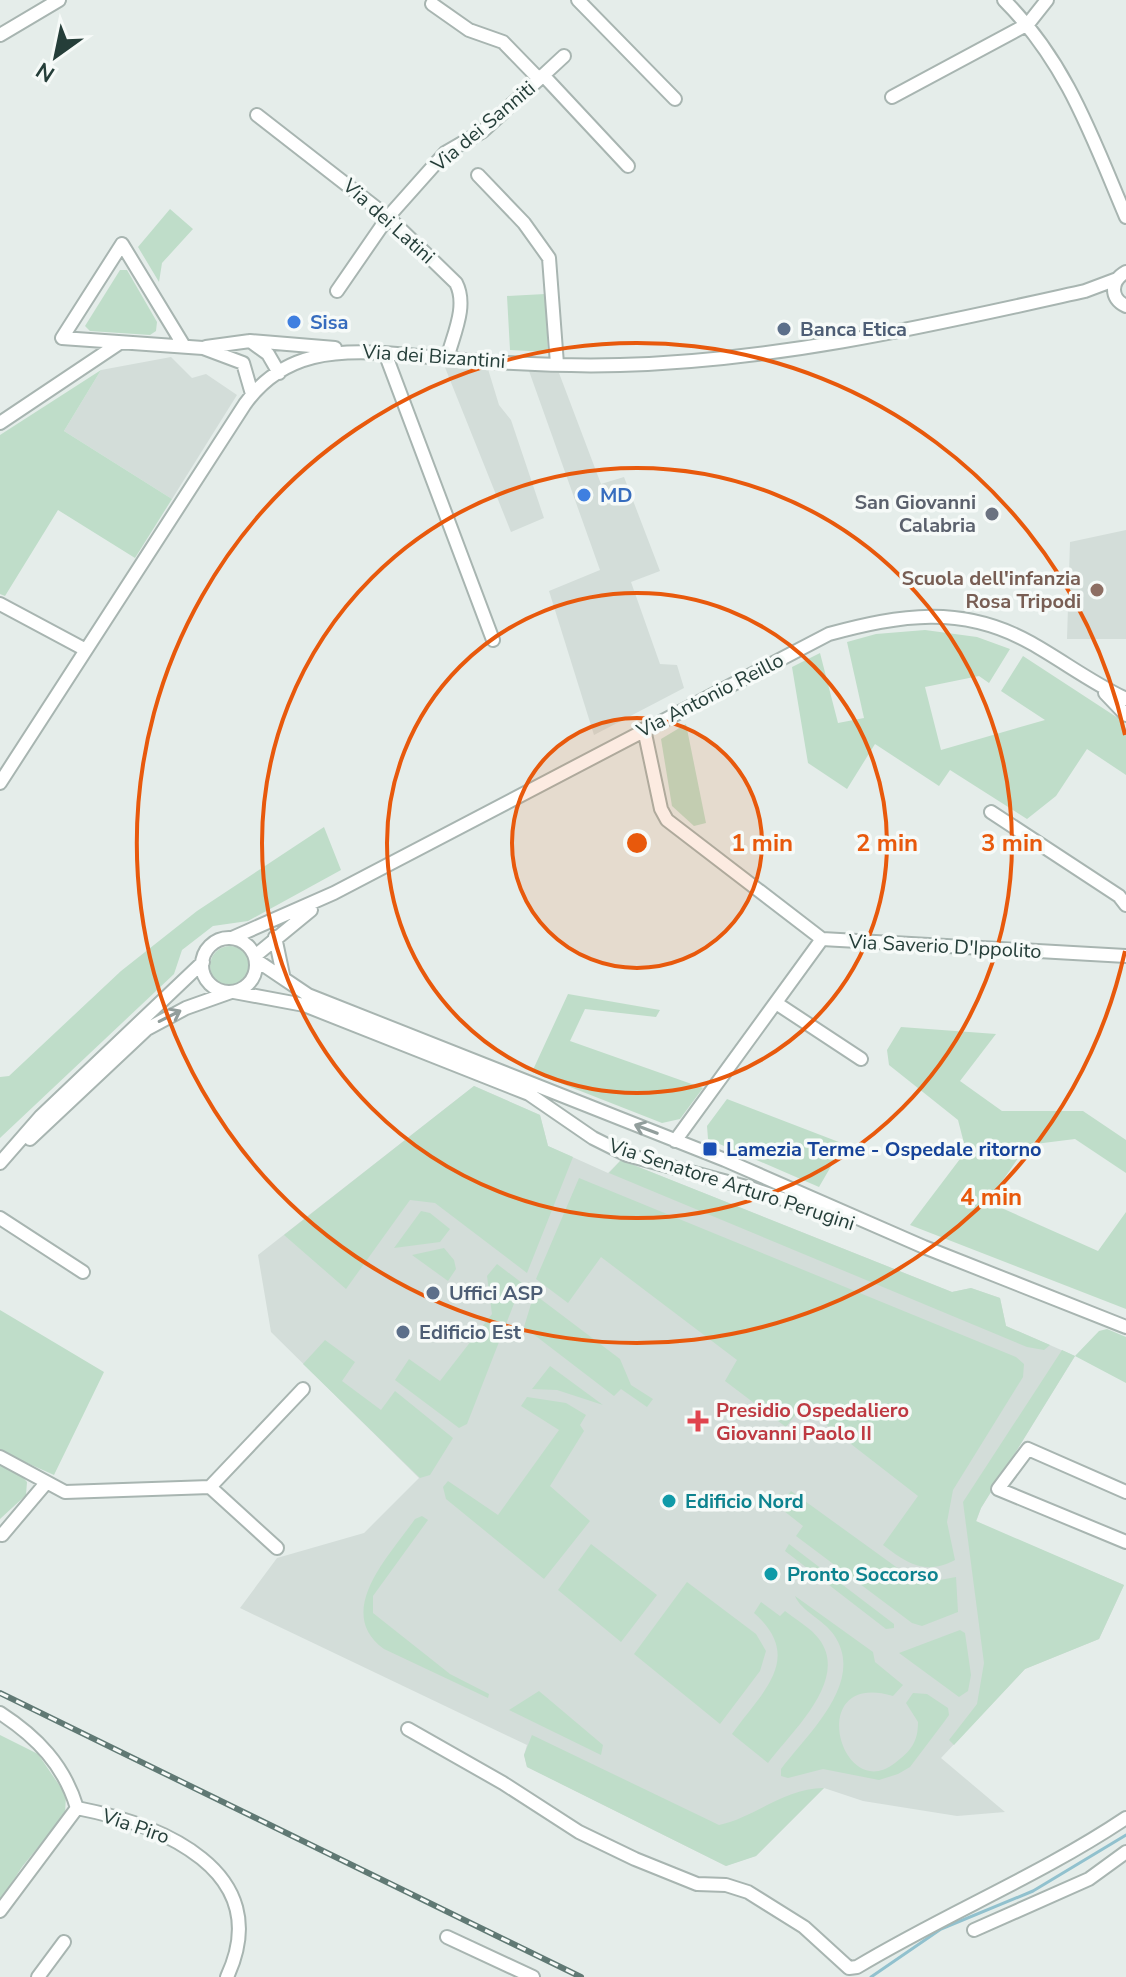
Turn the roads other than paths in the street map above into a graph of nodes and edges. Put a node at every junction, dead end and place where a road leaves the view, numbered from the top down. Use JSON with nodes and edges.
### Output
{"nodes":[{"id":1,"x":59,"y":0,"type":"edge"},
{"id":2,"x":578,"y":0,"type":"edge"},
{"id":3,"x":1004,"y":0,"type":"edge"},
{"id":4,"x":1047,"y":0,"type":"edge"},
{"id":5,"x":432,"y":4,"type":"dead end"},
{"id":6,"x":1028,"y":24,"type":"junction"},
{"id":7,"x":0,"y":35,"type":"edge"},
{"id":8,"x":564,"y":56,"type":"dead end"},
{"id":9,"x":541,"y":77,"type":"junction"},
{"id":10,"x":892,"y":97,"type":"dead end"},
{"id":11,"x":675,"y":99,"type":"dead end"},
{"id":12,"x":257,"y":115,"type":"dead end"},
{"id":13,"x":628,"y":166,"type":"dead end"},
{"id":14,"x":478,"y":175,"type":"dead end"},
{"id":15,"x":388,"y":217,"type":"junction"},
{"id":16,"x":1126,"y":217,"type":"edge"},
{"id":17,"x":1121,"y":275,"type":"edge"},
{"id":18,"x":337,"y":291,"type":"dead end"},
{"id":19,"x":1085,"y":291,"type":"junction"},
{"id":20,"x":1124,"y":305,"type":"edge"},
{"id":21,"x":250,"y":341,"type":"junction"},
{"id":22,"x":118,"y":344,"type":"junction"},
{"id":23,"x":184,"y":346,"type":"junction"},
{"id":24,"x":203,"y":348,"type":"junction"},
{"id":25,"x":349,"y":350,"type":"junction"},
{"id":26,"x":385,"y":353,"type":"junction"},
{"id":27,"x":447,"y":359,"type":"junction"},
{"id":28,"x":243,"y":363,"type":"junction"},
{"id":29,"x":557,"y":364,"type":"junction"},
{"id":30,"x":277,"y":374,"type":"junction"},
{"id":31,"x":252,"y":394,"type":"junction"},
{"id":32,"x":0,"y":423,"type":"edge"},
{"id":33,"x":0,"y":604,"type":"edge"},
{"id":34,"x":493,"y":640,"type":"dead end"},
{"id":35,"x":86,"y":650,"type":"junction"},
{"id":36,"x":1101,"y":687,"type":"junction"},
{"id":37,"x":1126,"y":699,"type":"edge"},
{"id":38,"x":1126,"y":715,"type":"edge"},
{"id":39,"x":644,"y":729,"type":"junction"},
{"id":40,"x":0,"y":783,"type":"edge"},
{"id":41,"x":991,"y":812,"type":"dead end"},
{"id":42,"x":334,"y":893,"type":"junction"},
{"id":43,"x":1126,"y":905,"type":"edge"},
{"id":44,"x":275,"y":937,"type":"junction"},
{"id":45,"x":232,"y":938,"type":"junction"},
{"id":46,"x":822,"y":939,"type":"junction"},
{"id":47,"x":1126,"y":956,"type":"edge"},
{"id":48,"x":255,"y":958,"type":"junction"},
{"id":49,"x":203,"y":962,"type":"junction"},
{"id":50,"x":283,"y":975,"type":"junction"},
{"id":51,"x":232,"y":992,"type":"junction"},
{"id":52,"x":776,"y":1003,"type":"junction"},
{"id":53,"x":861,"y":1059,"type":"dead end"},
{"id":54,"x":598,"y":1111,"type":"junction"},
{"id":55,"x":582,"y":1130,"type":"junction"},
{"id":56,"x":677,"y":1141,"type":"junction"},
{"id":57,"x":2,"y":1159,"type":"edge"},
{"id":58,"x":667,"y":1167,"type":"junction"},
{"id":59,"x":0,"y":1218,"type":"edge"},
{"id":60,"x":924,"y":1247,"type":"junction"},
{"id":61,"x":83,"y":1272,"type":"dead end"},
{"id":62,"x":1126,"y":1327,"type":"edge"},
{"id":63,"x":303,"y":1389,"type":"dead end"},
{"id":64,"x":0,"y":1457,"type":"edge"},
{"id":65,"x":46,"y":1483,"type":"junction"},
{"id":66,"x":210,"y":1487,"type":"junction"},
{"id":67,"x":1126,"y":1492,"type":"edge"},
{"id":68,"x":2,"y":1535,"type":"edge"},
{"id":69,"x":1126,"y":1542,"type":"edge"},
{"id":70,"x":277,"y":1548,"type":"dead end"},
{"id":71,"x":0,"y":1713,"type":"edge"},
{"id":72,"x":408,"y":1729,"type":"dead end"},
{"id":73,"x":77,"y":1808,"type":"junction"},
{"id":74,"x":1126,"y":1818,"type":"edge"},
{"id":75,"x":1126,"y":1852,"type":"edge"},
{"id":76,"x":0,"y":1911,"type":"edge"},
{"id":77,"x":974,"y":1930,"type":"dead end"},
{"id":78,"x":447,"y":1937,"type":"dead end"},
{"id":79,"x":64,"y":1942,"type":"dead end"},
{"id":80,"x":38,"y":1977,"type":"edge"},
{"id":81,"x":227,"y":1977,"type":"edge"},
{"id":82,"x":533,"y":1977,"type":"edge"}],
"edges":[{"from":1,"to":7,"type":"street"},
{"from":2,"to":11,"type":"street"},
{"from":3,"to":6,"type":"street"},
{"from":4,"to":6,"type":"street"},
{"from":5,"to":9,"type":"street"},
{"from":6,"to":10,"type":"street"},
{"from":6,"to":16,"type":"street"},
{"from":8,"to":9,"type":"street","name":"Via dei Sanniti"},
{"from":9,"to":13,"type":"street","name":"Via dei Sanniti"},
{"from":9,"to":15,"type":"street","name":"Via dei Sanniti"},
{"from":12,"to":15,"type":"street","name":"Via dei Latini"},
{"from":14,"to":29,"type":"street"},
{"from":15,"to":18,"type":"street","name":"Via dei Sanniti"},
{"from":15,"to":27,"type":"street","name":"Via dei Latini"},
{"from":17,"to":19,"type":"street","name":"Via dei Bizantini"},
{"from":17,"to":20,"type":"street"},
{"from":19,"to":20,"type":"street"},
{"from":19,"to":29,"type":"street","name":"Via dei Bizantini"},
{"from":21,"to":24,"type":"street"},
{"from":21,"to":25,"type":"street"},
{"from":21,"to":30,"type":"street"},
{"from":22,"to":23,"type":"street"},
{"from":22,"to":23,"type":"street"},
{"from":22,"to":32,"type":"street"},
{"from":23,"to":24,"type":"street"},
{"from":24,"to":28,"type":"street"},
{"from":25,"to":26,"type":"street","name":"Via dei Bizantini"},
{"from":25,"to":30,"type":"street","name":"Via dei Bizantini"},
{"from":26,"to":27,"type":"street","name":"Via dei Bizantini"},
{"from":26,"to":34,"type":"street"},
{"from":27,"to":29,"type":"street","name":"Via dei Bizantini"},
{"from":28,"to":30,"type":"street"},
{"from":28,"to":31,"type":"street"},
{"from":30,"to":31,"type":"street","name":"Via dei Bizantini"},
{"from":31,"to":35,"type":"street","name":"Via dei Bizantini"},
{"from":33,"to":35,"type":"street"},
{"from":35,"to":40,"type":"street","name":"Via dei Bizantini"},
{"from":36,"to":37,"type":"street","name":"Via Antonio Reillo"},
{"from":36,"to":38,"type":"street","name":"Via Antonio Reillo"},
{"from":36,"to":39,"type":"street","name":"Via Antonio Reillo"},
{"from":39,"to":42,"type":"street","name":"Via Antonio Reillo"},
{"from":39,"to":46,"type":"street"},
{"from":41,"to":43,"type":"street"},
{"from":42,"to":44,"type":"street","name":"Via Antonio Reillo"},
{"from":42,"to":45,"type":"street","name":"Via Antonio Reillo"},
{"from":44,"to":48,"type":"street","name":"Via Antonio Reillo"},
{"from":44,"to":50,"type":"street"},
{"from":45,"to":48,"type":"street"},
{"from":45,"to":49,"type":"street"},
{"from":46,"to":47,"type":"street","name":"Via Saverio D'Ippolito"},
{"from":46,"to":52,"type":"street","name":"Via Saverio D'Ippolito"},
{"from":48,"to":50,"type":"street","name":"Via Senatore Arturo Perugini"},
{"from":48,"to":51,"type":"street"},
{"from":49,"to":51,"type":"street"},
{"from":49,"to":57,"type":"street"},
{"from":50,"to":54,"type":"street","name":"Via Senatore Arturo Perugini"},
{"from":51,"to":55,"type":"street","name":"Via Senatore Arturo Perugini"},
{"from":57,"to":51,"type":"street","one_way":true},
{"from":52,"to":53,"type":"street"},
{"from":52,"to":56,"type":"street","name":"Via Saverio D'Ippolito"},
{"from":54,"to":55,"type":"street"},
{"from":56,"to":54,"type":"street","name":"Via Senatore Arturo Perugini","one_way":true},
{"from":55,"to":58,"type":"street","name":"Via Senatore Arturo Perugini"},
{"from":56,"to":58,"type":"street","name":"Via Saverio D'Ippolito"},
{"from":56,"to":60,"type":"street","name":"Via Senatore Arturo Perugini"},
{"from":58,"to":60,"type":"street","name":"Via Senatore Arturo Perugini"},
{"from":59,"to":61,"type":"street"},
{"from":60,"to":62,"type":"street","name":"Via Senatore Arturo Perugini"},
{"from":63,"to":66,"type":"street"},
{"from":64,"to":65,"type":"street"},
{"from":65,"to":66,"type":"street"},
{"from":65,"to":68,"type":"street"},
{"from":66,"to":70,"type":"street"},
{"from":67,"to":69,"type":"street"},
{"from":71,"to":73,"type":"street"},
{"from":72,"to":74,"type":"street"},
{"from":73,"to":76,"type":"street"},
{"from":73,"to":81,"type":"street","name":"Via Piro"},
{"from":75,"to":77,"type":"street"},
{"from":78,"to":82,"type":"street"},
{"from":79,"to":80,"type":"street"}]}
